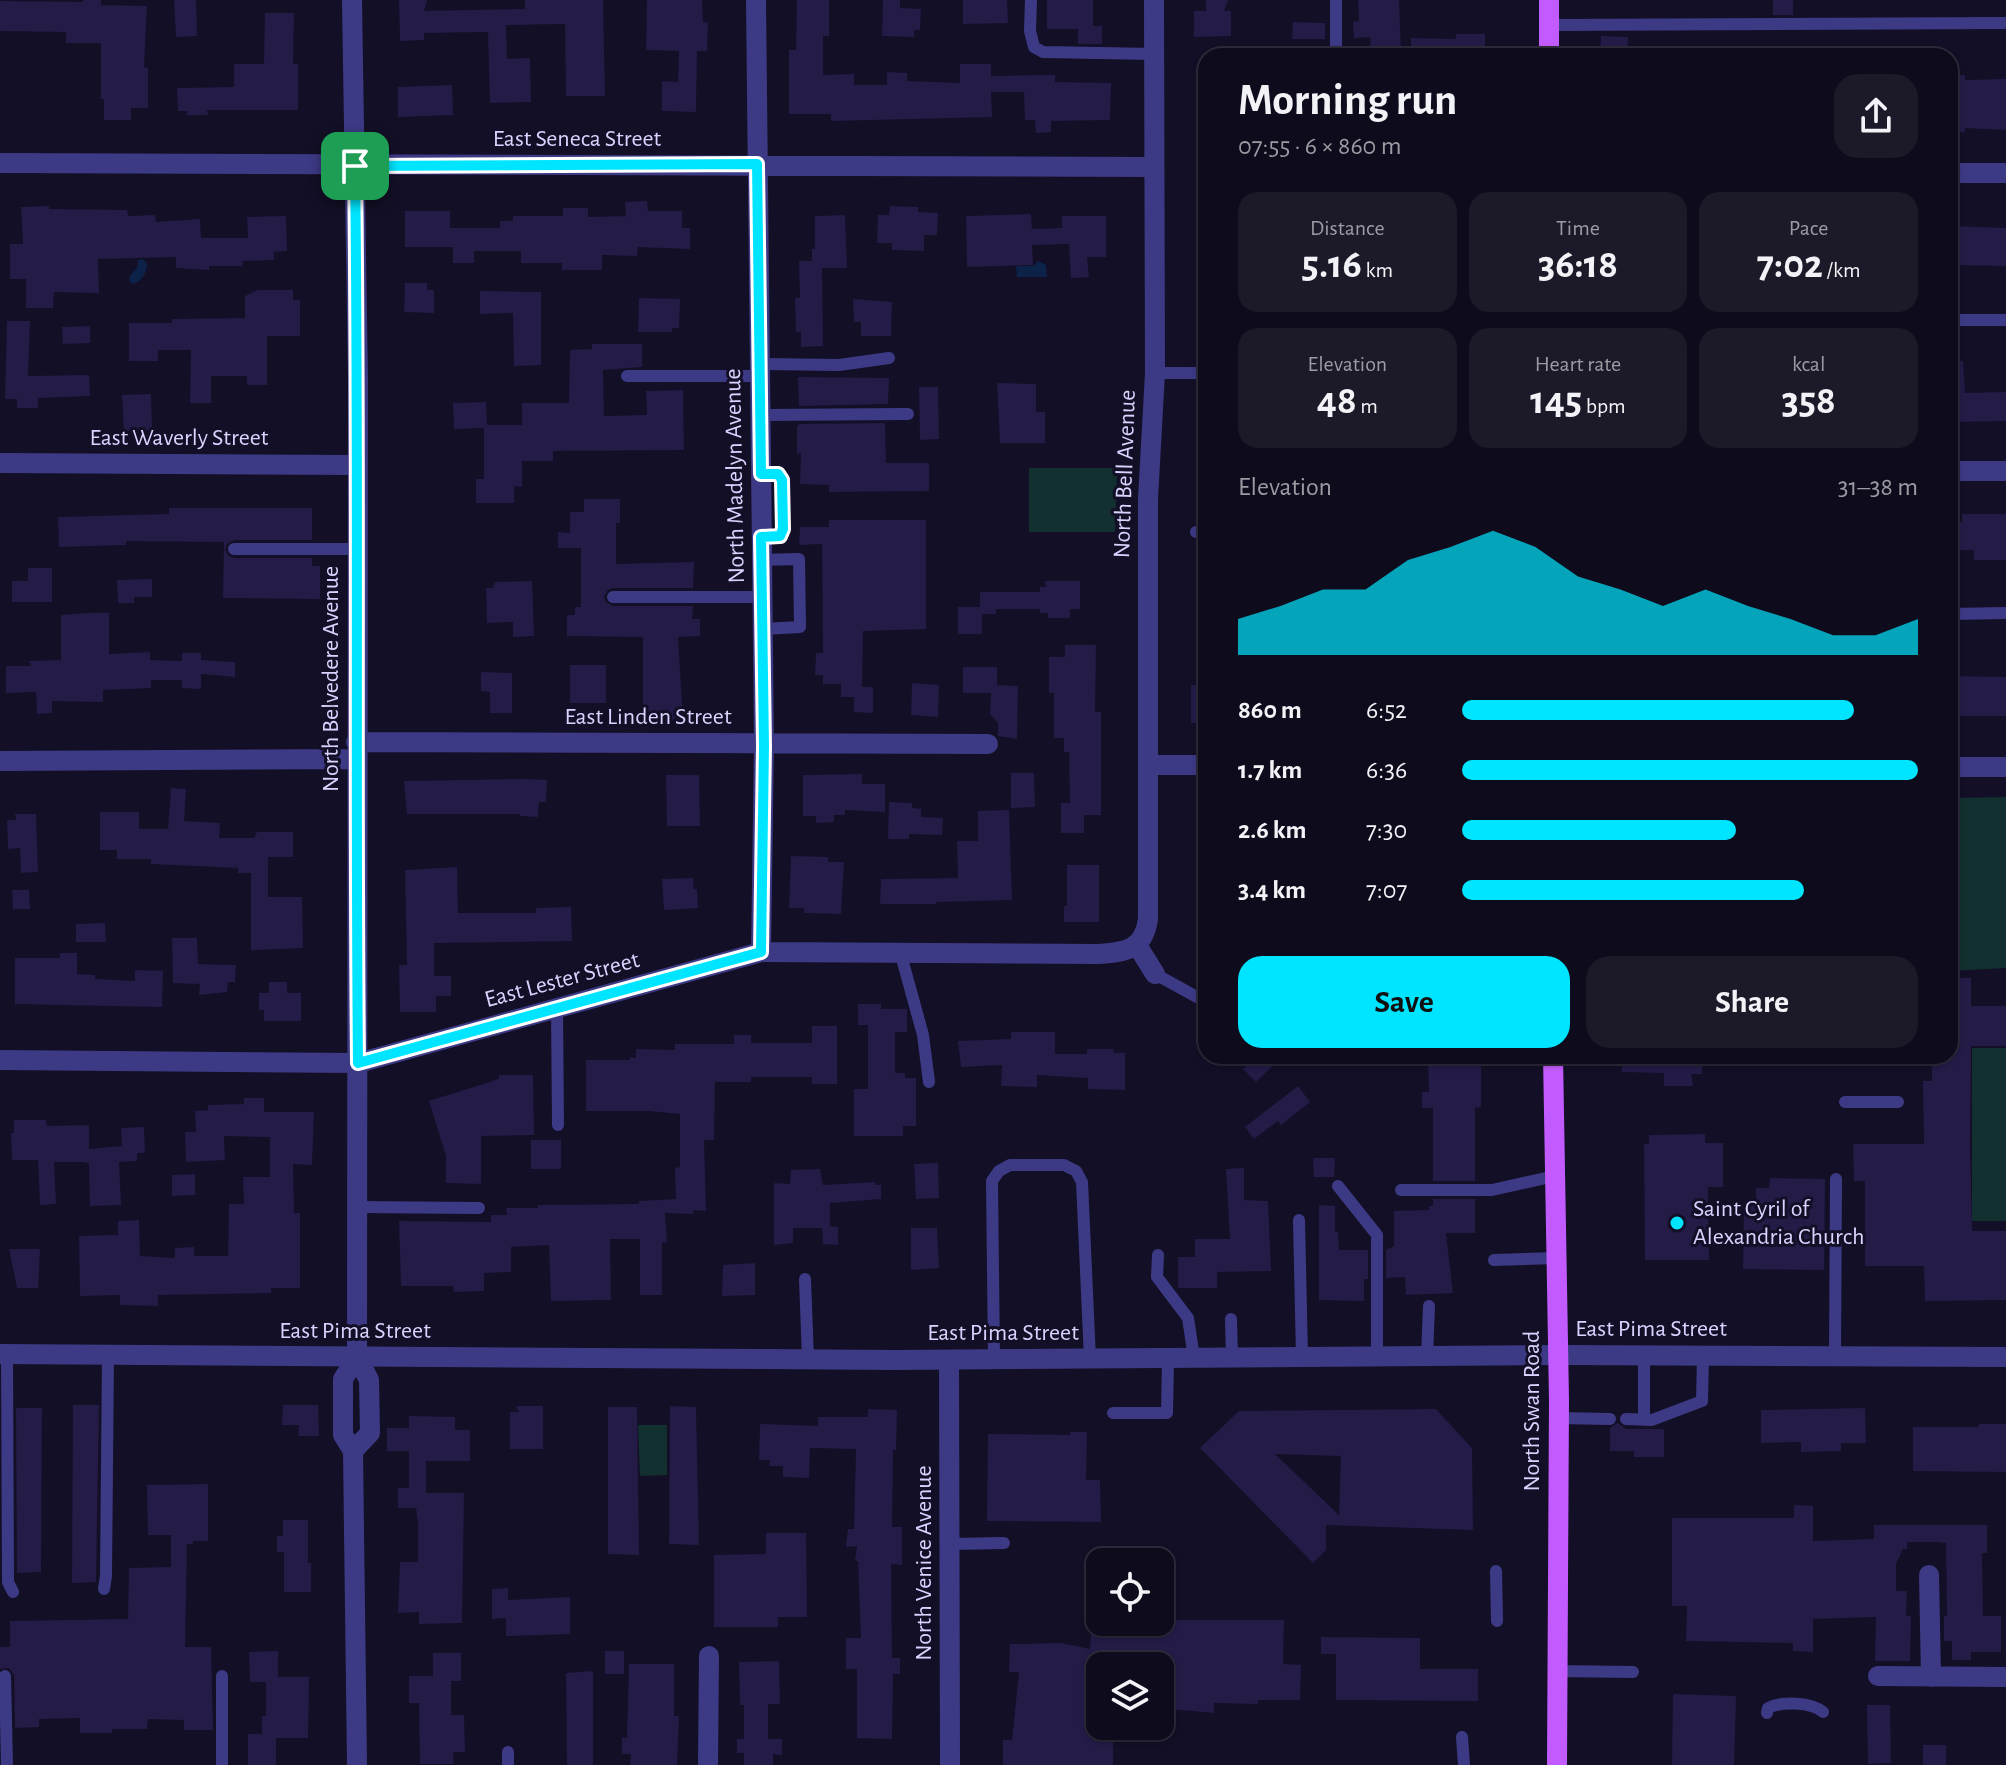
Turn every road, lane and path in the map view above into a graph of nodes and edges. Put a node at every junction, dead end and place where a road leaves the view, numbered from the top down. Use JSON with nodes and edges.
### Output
{"nodes":[{"id":1,"x":352,"y":0,"type":"edge"},
{"id":2,"x":756,"y":0,"type":"edge"},
{"id":3,"x":1031,"y":0,"type":"edge"},
{"id":4,"x":1154,"y":0,"type":"edge"},
{"id":5,"x":1336,"y":0,"type":"edge"},
{"id":6,"x":1549,"y":0,"type":"edge"},
{"id":7,"x":2006,"y":23,"type":"edge"},
{"id":8,"x":1549,"y":25,"type":"junction"},
{"id":9,"x":1336,"y":48,"type":"edge"},
{"id":10,"x":1549,"y":48,"type":"edge"},
{"id":11,"x":1154,"y":54,"type":"junction"},
{"id":12,"x":0,"y":163,"type":"edge"},
{"id":13,"x":757,"y":164,"type":"junction"},
{"id":14,"x":355,"y":166,"type":"junction"},
{"id":15,"x":1154,"y":167,"type":"junction"},
{"id":16,"x":1958,"y":173,"type":"edge"},
{"id":17,"x":2006,"y":173,"type":"edge"},
{"id":18,"x":1958,"y":320,"type":"edge"},
{"id":19,"x":2006,"y":320,"type":"edge"},
{"id":20,"x":889,"y":358,"type":"dead end"},
{"id":21,"x":759,"y":370,"type":"junction"},
{"id":22,"x":1155,"y":373,"type":"junction"},
{"id":23,"x":1198,"y":373,"type":"edge"},
{"id":24,"x":627,"y":376,"type":"dead end"},
{"id":25,"x":908,"y":414,"type":"dead end"},
{"id":26,"x":760,"y":415,"type":"junction"},
{"id":27,"x":0,"y":463,"type":"edge"},
{"id":28,"x":358,"y":465,"type":"junction"},
{"id":29,"x":1958,"y":471,"type":"edge"},
{"id":30,"x":2006,"y":471,"type":"edge"},
{"id":31,"x":234,"y":549,"type":"dead end"},
{"id":32,"x":357,"y":549,"type":"junction"},
{"id":33,"x":762,"y":560,"type":"junction"},
{"id":34,"x":613,"y":597,"type":"dead end"},
{"id":35,"x":762,"y":597,"type":"junction"},
{"id":36,"x":2006,"y":613,"type":"edge"},
{"id":37,"x":1958,"y":614,"type":"edge"},
{"id":38,"x":762,"y":629,"type":"junction"},
{"id":39,"x":764,"y":743,"type":"junction"},
{"id":40,"x":988,"y":744,"type":"dead end"},
{"id":41,"x":356,"y":751,"type":"junction"},
{"id":42,"x":0,"y":761,"type":"edge"},
{"id":43,"x":1149,"y":765,"type":"junction"},
{"id":44,"x":1198,"y":765,"type":"edge"},
{"id":45,"x":1958,"y":767,"type":"edge"},
{"id":46,"x":2006,"y":767,"type":"edge"},
{"id":47,"x":1137,"y":945,"type":"junction"},
{"id":48,"x":761,"y":952,"type":"junction"},
{"id":49,"x":901,"y":955,"type":"junction"},
{"id":50,"x":1155,"y":974,"type":"joint"},
{"id":51,"x":1198,"y":998,"type":"edge"},
{"id":52,"x":557,"y":1008,"type":"junction"},
{"id":53,"x":0,"y":1060,"type":"edge"},
{"id":54,"x":358,"y":1063,"type":"junction"},
{"id":55,"x":1553,"y":1064,"type":"edge"},
{"id":56,"x":929,"y":1082,"type":"dead end"},
{"id":57,"x":1845,"y":1102,"type":"dead end"},
{"id":58,"x":1898,"y":1102,"type":"dead end"},
{"id":59,"x":558,"y":1125,"type":"dead end"},
{"id":60,"x":1555,"y":1176,"type":"junction"},
{"id":61,"x":1836,"y":1179,"type":"dead end"},
{"id":62,"x":1338,"y":1186,"type":"dead end"},
{"id":63,"x":1401,"y":1190,"type":"dead end"},
{"id":64,"x":357,"y":1207,"type":"junction"},
{"id":65,"x":479,"y":1208,"type":"dead end"},
{"id":66,"x":1299,"y":1220,"type":"dead end"},
{"id":67,"x":1158,"y":1255,"type":"dead end"},
{"id":68,"x":1557,"y":1258,"type":"junction"},
{"id":69,"x":1494,"y":1260,"type":"dead end"},
{"id":70,"x":805,"y":1279,"type":"dead end"},
{"id":71,"x":1429,"y":1306,"type":"dead end"},
{"id":72,"x":1231,"y":1319,"type":"dead end"},
{"id":73,"x":3,"y":1354,"type":"edge"},
{"id":74,"x":108,"y":1355,"type":"junction"},
{"id":75,"x":1558,"y":1355,"type":"junction"},
{"id":76,"x":1377,"y":1356,"type":"junction"},
{"id":77,"x":1427,"y":1356,"type":"junction"},
{"id":78,"x":1644,"y":1356,"type":"junction"},
{"id":79,"x":1703,"y":1356,"type":"junction"},
{"id":80,"x":1835,"y":1356,"type":"junction"},
{"id":81,"x":357,"y":1357,"type":"junction"},
{"id":82,"x":1302,"y":1357,"type":"junction"},
{"id":83,"x":2006,"y":1357,"type":"edge"},
{"id":84,"x":1168,"y":1358,"type":"junction"},
{"id":85,"x":1194,"y":1358,"type":"junction"},
{"id":86,"x":1232,"y":1358,"type":"junction"},
{"id":87,"x":808,"y":1359,"type":"junction"},
{"id":88,"x":1090,"y":1359,"type":"junction"},
{"id":89,"x":949,"y":1360,"type":"junction"},
{"id":90,"x":994,"y":1360,"type":"junction"},
{"id":91,"x":1113,"y":1413,"type":"dead end"},
{"id":92,"x":1559,"y":1418,"type":"junction"},
{"id":93,"x":1610,"y":1419,"type":"dead end"},
{"id":94,"x":1626,"y":1419,"type":"dead end"},
{"id":95,"x":1644,"y":1420,"type":"junction"},
{"id":96,"x":1004,"y":1543,"type":"dead end"},
{"id":97,"x":950,"y":1544,"type":"junction"},
{"id":98,"x":1496,"y":1571,"type":"dead end"},
{"id":99,"x":1929,"y":1575,"type":"dead end"},
{"id":100,"x":104,"y":1589,"type":"dead end"},
{"id":101,"x":13,"y":1592,"type":"dead end"},
{"id":102,"x":1497,"y":1621,"type":"dead end"},
{"id":103,"x":709,"y":1656,"type":"dead end"},
{"id":104,"x":1557,"y":1671,"type":"junction"},
{"id":105,"x":1633,"y":1672,"type":"dead end"},
{"id":106,"x":5,"y":1676,"type":"dead end"},
{"id":107,"x":222,"y":1676,"type":"dead end"},
{"id":108,"x":1878,"y":1676,"type":"dead end"},
{"id":109,"x":1931,"y":1677,"type":"junction"},
{"id":110,"x":2006,"y":1677,"type":"edge"},
{"id":111,"x":1823,"y":1712,"type":"dead end"},
{"id":112,"x":1767,"y":1713,"type":"dead end"},
{"id":113,"x":1462,"y":1737,"type":"dead end"},
{"id":114,"x":7,"y":1765,"type":"edge"},
{"id":115,"x":222,"y":1765,"type":"edge"},
{"id":116,"x":357,"y":1765,"type":"edge"},
{"id":117,"x":708,"y":1765,"type":"edge"},
{"id":118,"x":950,"y":1765,"type":"edge"},
{"id":119,"x":1464,"y":1765,"type":"edge"},
{"id":120,"x":1557,"y":1765,"type":"edge"}],
"edges":[{"from":1,"to":14,"type":"street","name":"North Belvedere Avenue"},
{"from":2,"to":13,"type":"street","name":"North Madelyn Avenue"},
{"from":3,"to":11,"type":"lane"},
{"from":4,"to":11,"type":"street","name":"North Bell Avenue"},
{"from":5,"to":9,"type":"lane"},
{"from":6,"to":8,"type":"main road"},
{"from":7,"to":8,"type":"lane"},
{"from":8,"to":10,"type":"main road"},
{"from":11,"to":15,"type":"street","name":"North Bell Avenue"},
{"from":12,"to":14,"type":"street","name":"East Seneca Street"},
{"from":13,"to":14,"type":"street","name":"East Seneca Street"},
{"from":13,"to":15,"type":"street","name":"East Seneca Street"},
{"from":13,"to":21,"type":"street","name":"North Madelyn Avenue"},
{"from":14,"to":28,"type":"street","name":"North Belvedere Avenue"},
{"from":15,"to":22,"type":"street","name":"North Bell Avenue"},
{"from":16,"to":17,"type":"street"},
{"from":18,"to":19,"type":"lane"},
{"from":20,"to":21,"type":"lane"},
{"from":21,"to":24,"type":"lane"},
{"from":21,"to":26,"type":"street","name":"North Madelyn Avenue"},
{"from":22,"to":23,"type":"lane"},
{"from":22,"to":43,"type":"street","name":"North Bell Avenue"},
{"from":25,"to":26,"type":"lane"},
{"from":26,"to":33,"type":"street","name":"North Madelyn Avenue"},
{"from":27,"to":28,"type":"street","name":"East Waverly Street"},
{"from":28,"to":32,"type":"street","name":"North Belvedere Avenue"},
{"from":29,"to":30,"type":"street"},
{"from":31,"to":32,"type":"lane"},
{"from":32,"to":41,"type":"street","name":"North Belvedere Avenue"},
{"from":33,"to":35,"type":"street","name":"North Madelyn Avenue"},
{"from":33,"to":38,"type":"lane"},
{"from":34,"to":35,"type":"lane"},
{"from":35,"to":38,"type":"street","name":"North Madelyn Avenue"},
{"from":36,"to":37,"type":"lane"},
{"from":38,"to":39,"type":"street","name":"North Madelyn Avenue"},
{"from":39,"to":40,"type":"street","name":"East Linden Street"},
{"from":39,"to":41,"type":"street","name":"East Linden Street"},
{"from":39,"to":48,"type":"street","name":"North Madelyn Avenue"},
{"from":41,"to":42,"type":"street","name":"East Linden Street"},
{"from":41,"to":54,"type":"street","name":"North Belvedere Avenue"},
{"from":43,"to":44,"type":"street"},
{"from":43,"to":47,"type":"street","name":"North Bell Avenue"},
{"from":45,"to":46,"type":"street"},
{"from":47,"to":49,"type":"street","name":"East Lester Street"},
{"from":47,"to":50,"type":"street"},
{"from":48,"to":49,"type":"street","name":"East Lester Street"},
{"from":48,"to":52,"type":"street","name":"East Lester Street"},
{"from":49,"to":56,"type":"lane"},
{"from":50,"to":51,"type":"lane"},
{"from":52,"to":54,"type":"street","name":"East Lester Street"},
{"from":52,"to":59,"type":"lane"},
{"from":53,"to":54,"type":"street","name":"East Lester Street"},
{"from":54,"to":64,"type":"street","name":"North Belvedere Avenue"},
{"from":55,"to":60,"type":"main road","name":"North Swan Road"},
{"from":57,"to":58,"type":"lane"},
{"from":60,"to":63,"type":"lane"},
{"from":60,"to":68,"type":"main road","name":"North Swan Road"},
{"from":61,"to":80,"type":"lane"},
{"from":62,"to":76,"type":"lane"},
{"from":64,"to":65,"type":"lane"},
{"from":64,"to":81,"type":"street","name":"North Belvedere Avenue"},
{"from":66,"to":82,"type":"lane"},
{"from":67,"to":85,"type":"lane"},
{"from":68,"to":69,"type":"lane"},
{"from":68,"to":75,"type":"main road","name":"North Swan Road"},
{"from":70,"to":87,"type":"lane"},
{"from":71,"to":77,"type":"lane"},
{"from":72,"to":86,"type":"lane"},
{"from":73,"to":74,"type":"street","name":"East Pima Street"},
{"from":73,"to":101,"type":"lane"},
{"from":74,"to":81,"type":"street","name":"East Pima Street"},
{"from":74,"to":100,"type":"lane"},
{"from":75,"to":77,"type":"street","name":"East Pima Street"},
{"from":75,"to":78,"type":"street","name":"East Pima Street"},
{"from":75,"to":92,"type":"main road","name":"North Swan Road"},
{"from":76,"to":77,"type":"street","name":"East Pima Street"},
{"from":76,"to":82,"type":"street","name":"East Pima Street"},
{"from":78,"to":79,"type":"street","name":"East Pima Street"},
{"from":78,"to":95,"type":"lane"},
{"from":79,"to":80,"type":"street","name":"East Pima Street"},
{"from":79,"to":95,"type":"lane"},
{"from":80,"to":83,"type":"street","name":"East Pima Street"},
{"from":81,"to":87,"type":"street","name":"East Pima Street"},
{"from":81,"to":116,"type":"street","name":"North Belvedere Avenue"},
{"from":82,"to":86,"type":"street","name":"East Pima Street"},
{"from":84,"to":85,"type":"street","name":"East Pima Street"},
{"from":84,"to":88,"type":"street","name":"East Pima Street"},
{"from":84,"to":91,"type":"lane"},
{"from":85,"to":86,"type":"street","name":"East Pima Street"},
{"from":87,"to":89,"type":"street","name":"East Pima Street"},
{"from":88,"to":90,"type":"street","name":"East Pima Street"},
{"from":88,"to":90,"type":"lane"},
{"from":89,"to":90,"type":"street","name":"East Pima Street"},
{"from":89,"to":97,"type":"street","name":"North Venice Avenue"},
{"from":92,"to":93,"type":"lane"},
{"from":92,"to":104,"type":"main road","name":"North Swan Road"},
{"from":94,"to":95,"type":"lane"},
{"from":96,"to":97,"type":"lane"},
{"from":97,"to":118,"type":"street","name":"North Venice Avenue"},
{"from":98,"to":102,"type":"lane"},
{"from":99,"to":109,"type":"street"},
{"from":103,"to":117,"type":"street"},
{"from":104,"to":105,"type":"lane"},
{"from":104,"to":120,"type":"main road","name":"North Swan Road"},
{"from":106,"to":114,"type":"lane"},
{"from":107,"to":115,"type":"lane"},
{"from":108,"to":109,"type":"street"},
{"from":109,"to":110,"type":"street"},
{"from":111,"to":112,"type":"lane"},
{"from":113,"to":119,"type":"lane"}]}
